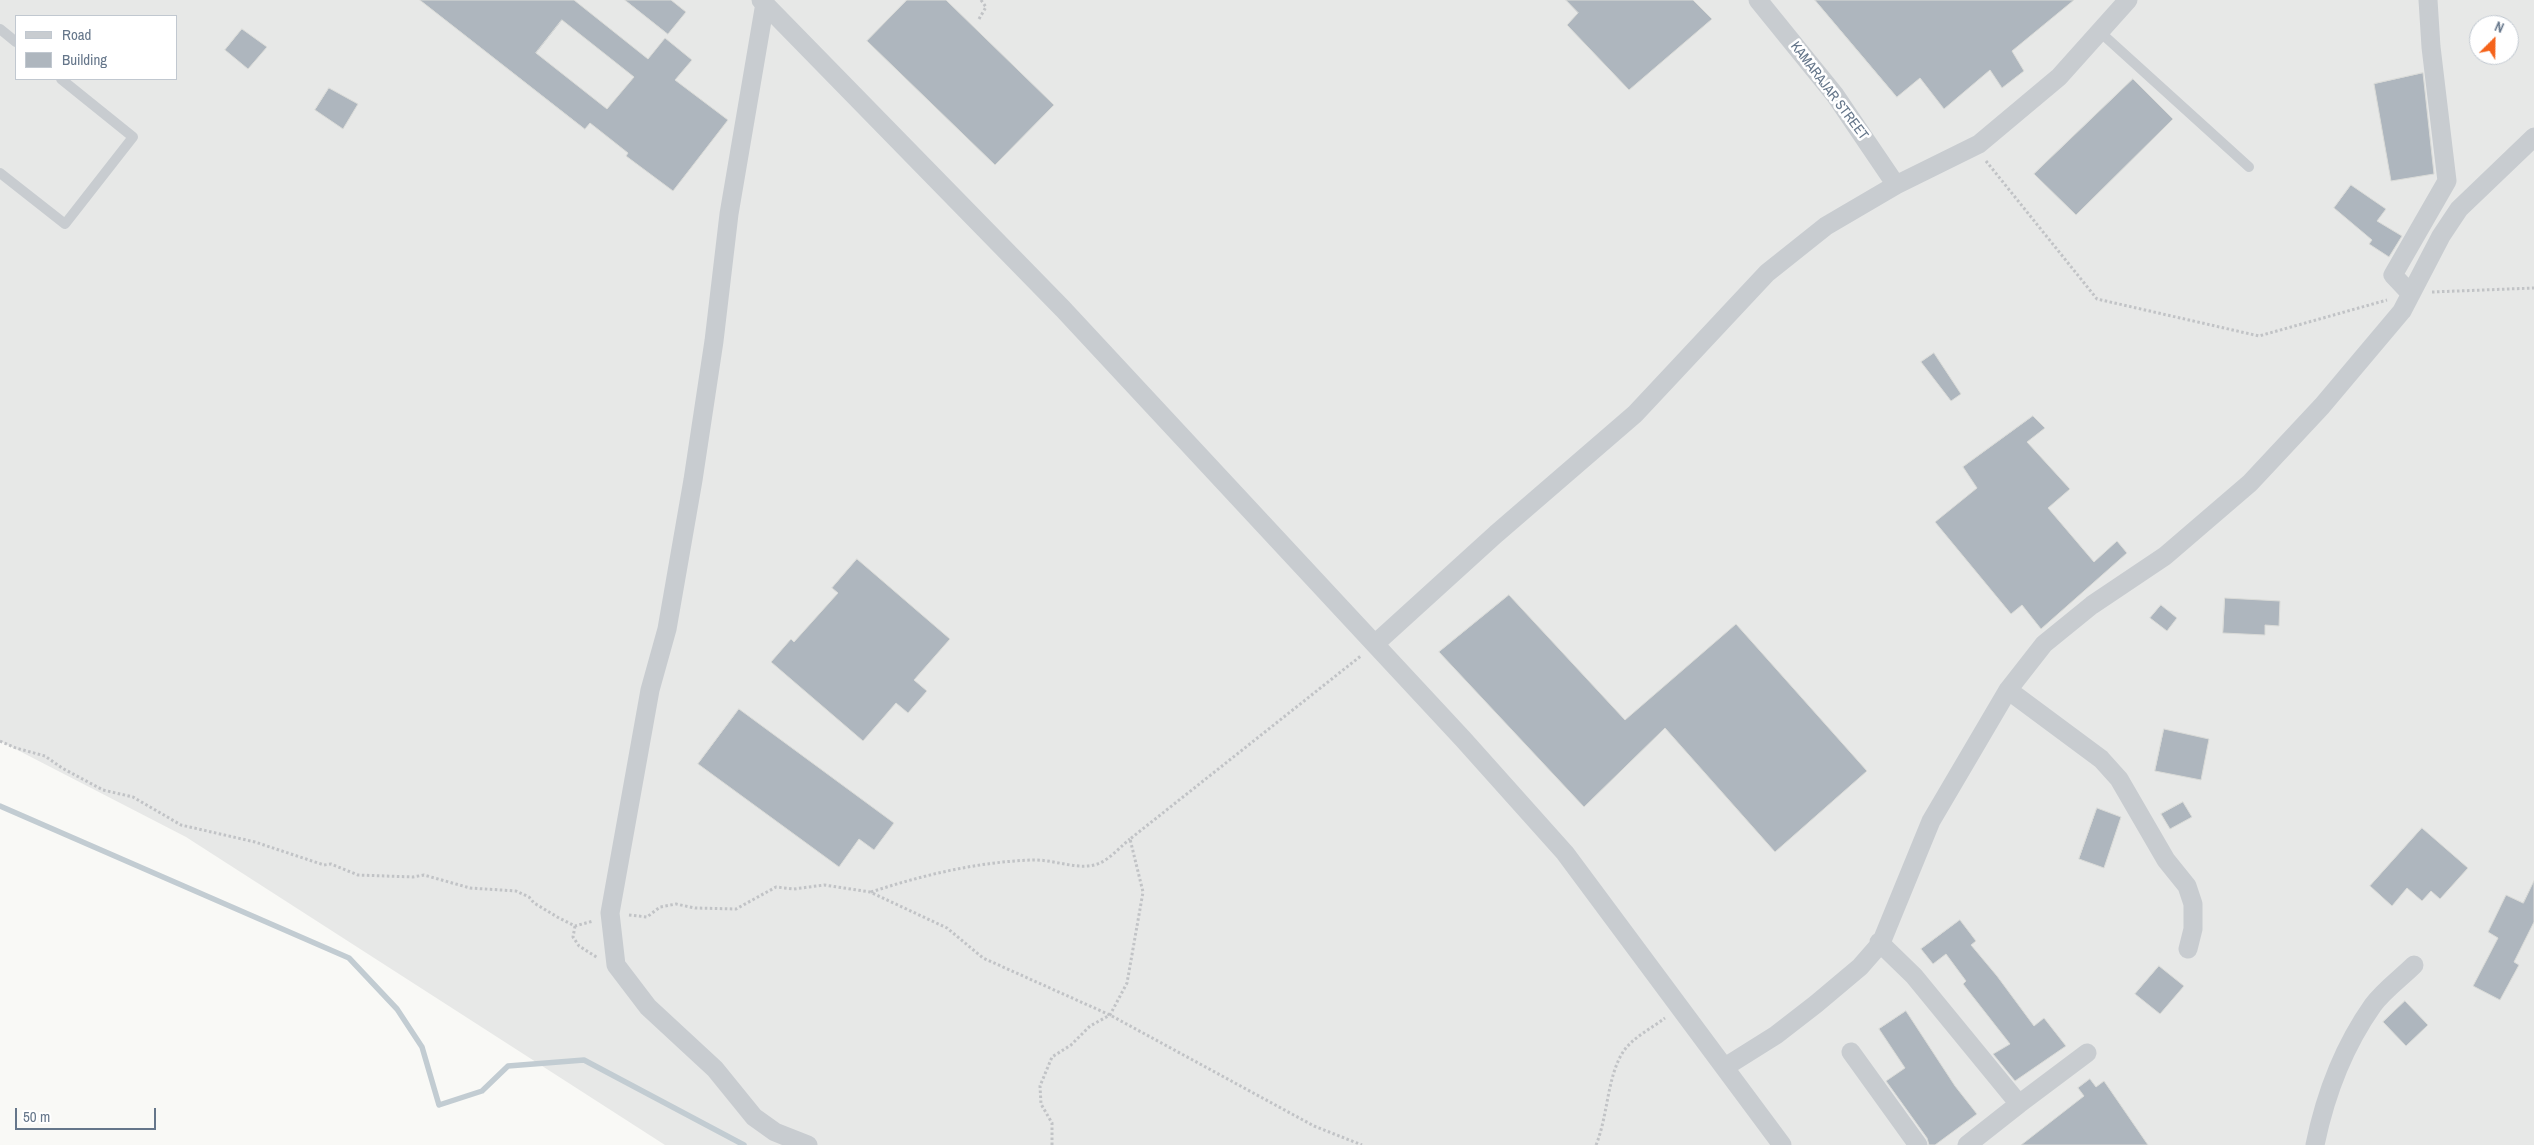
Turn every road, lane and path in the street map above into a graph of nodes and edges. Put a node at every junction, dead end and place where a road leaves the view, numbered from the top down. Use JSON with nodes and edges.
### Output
{"nodes":[{"id":1,"x":981,"y":0,"type":"edge"},
{"id":2,"x":1758,"y":0,"type":"edge"},
{"id":3,"x":2128,"y":0,"type":"edge"},
{"id":4,"x":2428,"y":0,"type":"edge"},
{"id":5,"x":763,"y":2,"type":"edge"},
{"id":6,"x":979,"y":19,"type":"dead end"},
{"id":7,"x":0,"y":29,"type":"edge"},
{"id":8,"x":2100,"y":32,"type":"junction"},
{"id":9,"x":15,"y":41,"type":"edge"},
{"id":10,"x":62,"y":80,"type":"edge"},
{"id":11,"x":2534,"y":137,"type":"edge"},
{"id":12,"x":1975,"y":147,"type":"junction"},
{"id":13,"x":2249,"y":167,"type":"dead end"},
{"id":14,"x":0,"y":173,"type":"edge"},
{"id":15,"x":1896,"y":185,"type":"junction"},
{"id":16,"x":2534,"y":288,"type":"edge"},
{"id":17,"x":2410,"y":293,"type":"junction"},
{"id":18,"x":1376,"y":643,"type":"junction"},
{"id":19,"x":2008,"y":690,"type":"junction"},
{"id":20,"x":0,"y":741,"type":"edge"},
{"id":21,"x":1130,"y":839,"type":"junction"},
{"id":22,"x":870,"y":892,"type":"junction"},
{"id":23,"x":610,"y":912,"type":"junction"},
{"id":24,"x":575,"y":926,"type":"junction"},
{"id":25,"x":1880,"y":942,"type":"junction"},
{"id":26,"x":2188,"y":948,"type":"dead end"},
{"id":27,"x":616,"y":965,"type":"junction"},
{"id":28,"x":2414,"y":965,"type":"dead end"},
{"id":29,"x":1681,"y":1008,"type":"junction"},
{"id":30,"x":1110,"y":1015,"type":"junction"},
{"id":31,"x":1851,"y":1052,"type":"dead end"},
{"id":32,"x":2087,"y":1053,"type":"dead end"},
{"id":33,"x":1725,"y":1067,"type":"junction"},
{"id":34,"x":2019,"y":1104,"type":"junction"},
{"id":35,"x":808,"y":1145,"type":"edge"},
{"id":36,"x":1052,"y":1145,"type":"edge"},
{"id":37,"x":1362,"y":1145,"type":"edge"},
{"id":38,"x":1596,"y":1145,"type":"edge"},
{"id":39,"x":1782,"y":1145,"type":"edge"},
{"id":40,"x":1918,"y":1145,"type":"edge"},
{"id":41,"x":1967,"y":1145,"type":"edge"},
{"id":42,"x":2315,"y":1145,"type":"edge"}],
"edges":[{"from":1,"to":6,"type":"path"},
{"from":2,"to":15,"type":"street","name":"KAMARAJAR STREET"},
{"from":3,"to":8,"type":"street"},
{"from":4,"to":17,"type":"street"},
{"from":5,"to":18,"type":"street"},
{"from":5,"to":23,"type":"street"},
{"from":7,"to":9,"type":"lane"},
{"from":8,"to":12,"type":"street"},
{"from":8,"to":13,"type":"lane"},
{"from":10,"to":14,"type":"lane"},
{"from":11,"to":17,"type":"street"},
{"from":12,"to":15,"type":"street"},
{"from":12,"to":17,"type":"path"},
{"from":15,"to":18,"type":"street"},
{"from":16,"to":17,"type":"path"},
{"from":17,"to":19,"type":"street"},
{"from":18,"to":21,"type":"path"},
{"from":18,"to":29,"type":"street"},
{"from":19,"to":25,"type":"street"},
{"from":19,"to":26,"type":"street"},
{"from":20,"to":24,"type":"path"},
{"from":21,"to":22,"type":"path"},
{"from":21,"to":30,"type":"path"},
{"from":22,"to":23,"type":"path"},
{"from":22,"to":30,"type":"path"},
{"from":23,"to":24,"type":"path"},
{"from":23,"to":27,"type":"street"},
{"from":24,"to":27,"type":"path"},
{"from":25,"to":33,"type":"street"},
{"from":25,"to":34,"type":"street"},
{"from":27,"to":35,"type":"street"},
{"from":28,"to":42,"type":"street"},
{"from":29,"to":33,"type":"street"},
{"from":29,"to":38,"type":"path"},
{"from":30,"to":36,"type":"path"},
{"from":30,"to":37,"type":"path"},
{"from":31,"to":40,"type":"street"},
{"from":32,"to":34,"type":"street"},
{"from":33,"to":39,"type":"street"},
{"from":34,"to":41,"type":"street"}]}
